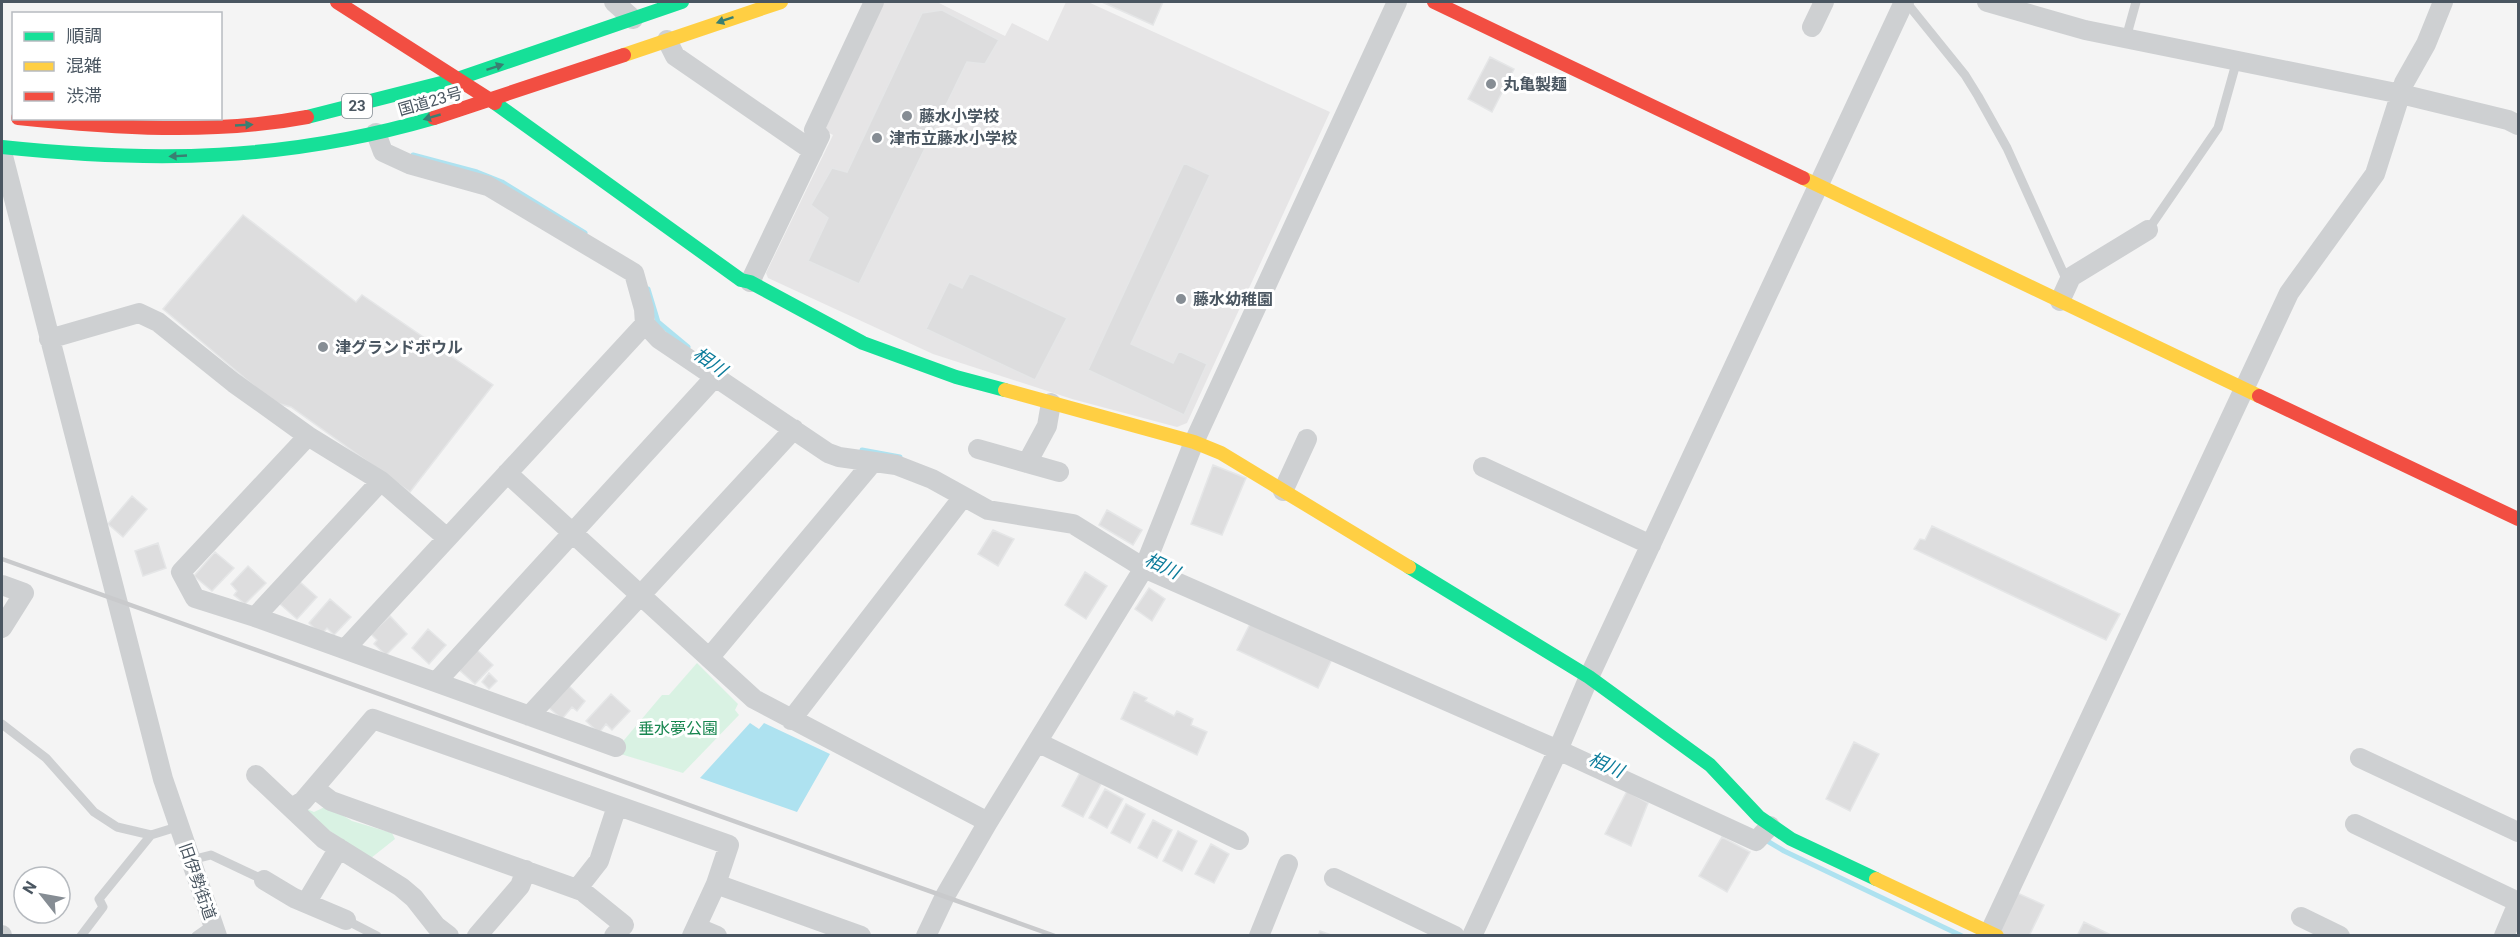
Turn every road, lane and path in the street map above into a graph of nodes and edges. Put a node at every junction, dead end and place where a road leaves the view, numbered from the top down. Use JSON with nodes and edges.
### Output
{"nodes":[{"id":1,"x":337,"y":2,"type":"edge"},
{"id":2,"x":614,"y":2,"type":"edge"},
{"id":3,"x":682,"y":2,"type":"edge"},
{"id":4,"x":781,"y":2,"type":"edge"},
{"id":5,"x":874,"y":2,"type":"edge"},
{"id":6,"x":1397,"y":2,"type":"edge"},
{"id":7,"x":1434,"y":2,"type":"edge"},
{"id":8,"x":1824,"y":2,"type":"edge"},
{"id":9,"x":1905,"y":2,"type":"edge"},
{"id":10,"x":1987,"y":2,"type":"edge"},
{"id":11,"x":2136,"y":2,"type":"edge"},
{"id":12,"x":2443,"y":2,"type":"edge"},
{"id":13,"x":633,"y":19,"type":"junction"},
{"id":14,"x":1812,"y":27,"type":"dead end"},
{"id":15,"x":2126,"y":38,"type":"junction"},
{"id":16,"x":667,"y":40,"type":"junction"},
{"id":17,"x":2237,"y":60,"type":"junction"},
{"id":18,"x":458,"y":79,"type":"junction"},
{"id":19,"x":2401,"y":94,"type":"junction"},
{"id":20,"x":488,"y":101,"type":"junction"},
{"id":21,"x":45,"y":120,"type":"edge"},
{"id":22,"x":2518,"y":125,"type":"edge"},
{"id":23,"x":376,"y":133,"type":"junction"},
{"id":24,"x":2,"y":149,"type":"edge"},
{"id":25,"x":813,"y":151,"type":"junction"},
{"id":26,"x":1818,"y":185,"type":"junction"},
{"id":27,"x":2148,"y":230,"type":"joint"},
{"id":28,"x":750,"y":282,"type":"junction"},
{"id":29,"x":2067,"y":282,"type":"junction"},
{"id":30,"x":2060,"y":301,"type":"junction"},
{"id":31,"x":645,"y":324,"type":"junction"},
{"id":32,"x":49,"y":339,"type":"junction"},
{"id":33,"x":715,"y":377,"type":"junction"},
{"id":34,"x":2245,"y":389,"type":"junction"},
{"id":35,"x":1051,"y":403,"type":"junction"},
{"id":36,"x":794,"y":429,"type":"junction"},
{"id":37,"x":308,"y":435,"type":"junction"},
{"id":38,"x":1307,"y":439,"type":"dead end"},
{"id":39,"x":1194,"y":442,"type":"junction"},
{"id":40,"x":978,"y":449,"type":"dead end"},
{"id":41,"x":873,"y":462,"type":"junction"},
{"id":42,"x":1027,"y":463,"type":"junction"},
{"id":43,"x":1483,"y":467,"type":"dead end"},
{"id":44,"x":1059,"y":472,"type":"dead end"},
{"id":45,"x":507,"y":473,"type":"junction"},
{"id":46,"x":381,"y":481,"type":"junction"},
{"id":47,"x":1283,"y":491,"type":"junction"},
{"id":48,"x":963,"y":497,"type":"junction"},
{"id":49,"x":2518,"y":519,"type":"edge"},
{"id":50,"x":572,"y":532,"type":"junction"},
{"id":51,"x":447,"y":538,"type":"junction"},
{"id":52,"x":1651,"y":545,"type":"junction"},
{"id":53,"x":1147,"y":561,"type":"junction"},
{"id":54,"x":2,"y":585,"type":"edge"},
{"id":55,"x":640,"y":596,"type":"junction"},
{"id":56,"x":255,"y":617,"type":"junction"},
{"id":57,"x":2,"y":628,"type":"edge"},
{"id":58,"x":345,"y":649,"type":"junction"},
{"id":59,"x":709,"y":658,"type":"junction"},
{"id":60,"x":1589,"y":677,"type":"junction"},
{"id":61,"x":437,"y":681,"type":"junction"},
{"id":62,"x":529,"y":716,"type":"junction"},
{"id":63,"x":791,"y":720,"type":"junction"},
{"id":64,"x":2,"y":724,"type":"edge"},
{"id":65,"x":1037,"y":742,"type":"junction"},
{"id":66,"x":1560,"y":744,"type":"junction"},
{"id":67,"x":616,"y":747,"type":"dead end"},
{"id":68,"x":2360,"y":758,"type":"dead end"},
{"id":69,"x":256,"y":775,"type":"dead end"},
{"id":70,"x":314,"y":788,"type":"junction"},
{"id":71,"x":617,"y":806,"type":"junction"},
{"id":72,"x":292,"y":808,"type":"junction"},
{"id":73,"x":988,"y":822,"type":"junction"},
{"id":74,"x":2355,"y":824,"type":"dead end"},
{"id":75,"x":180,"y":826,"type":"junction"},
{"id":76,"x":1764,"y":832,"type":"junction"},
{"id":77,"x":2518,"y":832,"type":"edge"},
{"id":78,"x":151,"y":835,"type":"junction"},
{"id":79,"x":1239,"y":840,"type":"dead end"},
{"id":80,"x":339,"y":848,"type":"junction"},
{"id":81,"x":191,"y":860,"type":"junction"},
{"id":82,"x":1288,"y":864,"type":"dead end"},
{"id":83,"x":526,"y":870,"type":"junction"},
{"id":84,"x":1334,"y":878,"type":"dead end"},
{"id":85,"x":264,"y":880,"type":"joint"},
{"id":86,"x":716,"y":884,"type":"junction"},
{"id":87,"x":576,"y":889,"type":"junction"},
{"id":88,"x":2518,"y":902,"type":"edge"},
{"id":89,"x":306,"y":903,"type":"junction"},
{"id":90,"x":2301,"y":917,"type":"dead end"},
{"id":91,"x":346,"y":920,"type":"joint"},
{"id":92,"x":215,"y":930,"type":"edge"},
{"id":93,"x":695,"y":932,"type":"edge"},
{"id":94,"x":1991,"y":934,"type":"edge"},
{"id":95,"x":81,"y":936,"type":"edge"},
{"id":96,"x":196,"y":936,"type":"edge"},
{"id":97,"x":377,"y":936,"type":"edge"},
{"id":98,"x":448,"y":936,"type":"edge"},
{"id":99,"x":477,"y":936,"type":"edge"},
{"id":100,"x":614,"y":936,"type":"edge"},
{"id":101,"x":717,"y":936,"type":"edge"},
{"id":102,"x":861,"y":936,"type":"edge"},
{"id":103,"x":926,"y":936,"type":"edge"},
{"id":104,"x":1259,"y":936,"type":"edge"},
{"id":105,"x":1455,"y":936,"type":"edge"},
{"id":106,"x":1472,"y":936,"type":"edge"},
{"id":107,"x":2340,"y":936,"type":"edge"},
{"id":108,"x":2504,"y":936,"type":"edge"}],
"edges":[{"from":1,"to":18,"type":"main road"},
{"from":2,"to":13,"type":"street"},
{"from":3,"to":13,"type":"main road","name":"国道23号","number":"23"},
{"from":4,"to":16,"type":"main road","name":"国道23号","number":"23","one_way":true},
{"from":5,"to":25,"type":"street"},
{"from":6,"to":39,"type":"street"},
{"from":7,"to":26,"type":"main road"},
{"from":8,"to":14,"type":"street"},
{"from":9,"to":26,"type":"street"},
{"from":9,"to":29,"type":"lane"},
{"from":10,"to":15,"type":"street"},
{"from":11,"to":15,"type":"lane"},
{"from":12,"to":19,"type":"street"},
{"from":18,"to":13,"type":"main road","name":"国道23号","number":"23","one_way":true},
{"from":15,"to":17,"type":"street"},
{"from":16,"to":20,"type":"main road","name":"国道23号","number":"23"},
{"from":16,"to":25,"type":"street"},
{"from":17,"to":19,"type":"street"},
{"from":17,"to":27,"type":"lane"},
{"from":18,"to":20,"type":"main road"},
{"from":21,"to":18,"type":"main road","name":"国道23号","number":"23","one_way":true},
{"from":19,"to":22,"type":"street"},
{"from":19,"to":34,"type":"street"},
{"from":20,"to":23,"type":"main road","name":"国道23号","number":"23","one_way":true},
{"from":20,"to":28,"type":"main road"},
{"from":23,"to":24,"type":"main road","name":"国道23号","number":"23","one_way":true},
{"from":23,"to":31,"type":"street"},
{"from":24,"to":32,"type":"street","name":"旧伊勢街道"},
{"from":25,"to":28,"type":"street"},
{"from":26,"to":30,"type":"main road"},
{"from":26,"to":52,"type":"street"},
{"from":27,"to":29,"type":"street"},
{"from":28,"to":35,"type":"main road"},
{"from":29,"to":30,"type":"street"},
{"from":30,"to":34,"type":"main road"},
{"from":31,"to":33,"type":"street"},
{"from":31,"to":45,"type":"street"},
{"from":32,"to":37,"type":"street"},
{"from":32,"to":75,"type":"street","name":"旧伊勢街道"},
{"from":33,"to":36,"type":"street"},
{"from":33,"to":50,"type":"street"},
{"from":34,"to":49,"type":"main road"},
{"from":34,"to":94,"type":"street"},
{"from":35,"to":39,"type":"main road"},
{"from":35,"to":42,"type":"street"},
{"from":36,"to":41,"type":"street"},
{"from":36,"to":55,"type":"street"},
{"from":37,"to":46,"type":"street"},
{"from":37,"to":56,"type":"street"},
{"from":38,"to":47,"type":"street"},
{"from":39,"to":47,"type":"main road"},
{"from":39,"to":53,"type":"street"},
{"from":40,"to":42,"type":"street"},
{"from":41,"to":48,"type":"street"},
{"from":41,"to":59,"type":"street"},
{"from":42,"to":44,"type":"street"},
{"from":43,"to":52,"type":"street"},
{"from":45,"to":50,"type":"street"},
{"from":45,"to":51,"type":"street"},
{"from":46,"to":51,"type":"street"},
{"from":46,"to":56,"type":"street"},
{"from":47,"to":60,"type":"main road"},
{"from":48,"to":53,"type":"street"},
{"from":48,"to":63,"type":"street"},
{"from":50,"to":55,"type":"street"},
{"from":50,"to":61,"type":"street"},
{"from":51,"to":58,"type":"street"},
{"from":52,"to":60,"type":"street"},
{"from":53,"to":65,"type":"street"},
{"from":53,"to":66,"type":"street"},
{"from":54,"to":57,"type":"street"},
{"from":55,"to":59,"type":"street"},
{"from":55,"to":62,"type":"street"},
{"from":56,"to":58,"type":"street"},
{"from":58,"to":61,"type":"street"},
{"from":59,"to":63,"type":"street"},
{"from":60,"to":66,"type":"street"},
{"from":60,"to":76,"type":"main road"},
{"from":61,"to":62,"type":"street"},
{"from":62,"to":67,"type":"street"},
{"from":63,"to":73,"type":"street"},
{"from":64,"to":78,"type":"lane"},
{"from":65,"to":73,"type":"street"},
{"from":65,"to":79,"type":"street"},
{"from":66,"to":76,"type":"street"},
{"from":66,"to":106,"type":"street"},
{"from":68,"to":77,"type":"street"},
{"from":69,"to":72,"type":"street"},
{"from":70,"to":71,"type":"street"},
{"from":70,"to":72,"type":"street"},
{"from":70,"to":83,"type":"street"},
{"from":71,"to":86,"type":"street"},
{"from":71,"to":87,"type":"street"},
{"from":72,"to":80,"type":"street"},
{"from":73,"to":103,"type":"street"},
{"from":74,"to":88,"type":"street"},
{"from":75,"to":78,"type":"lane"},
{"from":75,"to":81,"type":"street","name":"旧伊勢街道"},
{"from":76,"to":94,"type":"main road"},
{"from":78,"to":95,"type":"lane"},
{"from":80,"to":89,"type":"street"},
{"from":80,"to":98,"type":"street"},
{"from":81,"to":85,"type":"lane"},
{"from":81,"to":92,"type":"street","name":"旧伊勢街道"},
{"from":82,"to":104,"type":"street"},
{"from":83,"to":87,"type":"street"},
{"from":83,"to":99,"type":"street"},
{"from":84,"to":105,"type":"street"},
{"from":85,"to":89,"type":"street"},
{"from":86,"to":93,"type":"street"},
{"from":86,"to":102,"type":"street"},
{"from":87,"to":100,"type":"street"},
{"from":88,"to":108,"type":"street"},
{"from":89,"to":91,"type":"street"},
{"from":90,"to":107,"type":"street"},
{"from":91,"to":97,"type":"lane"},
{"from":92,"to":96,"type":"lane"},
{"from":93,"to":101,"type":"street"}]}
